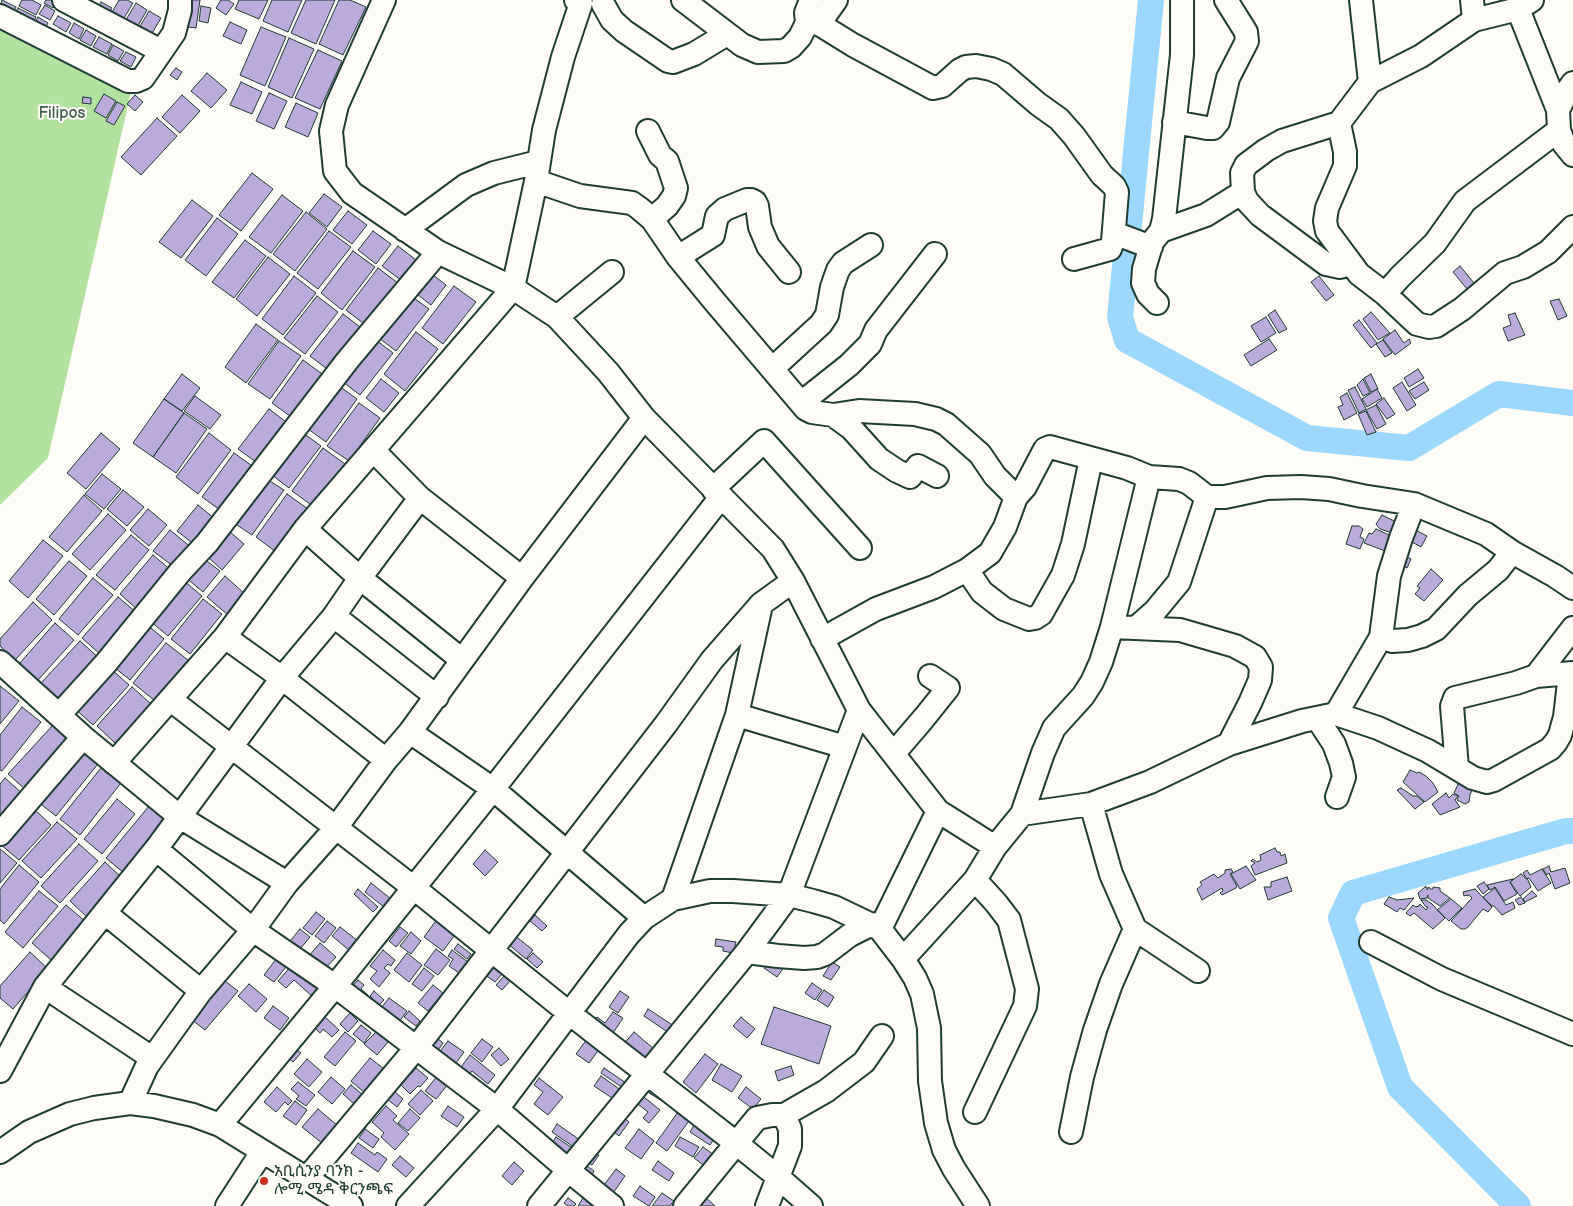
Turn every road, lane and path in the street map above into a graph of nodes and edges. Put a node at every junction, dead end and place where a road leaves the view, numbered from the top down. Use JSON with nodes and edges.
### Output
{"nodes":[{"id":1,"x":64,"y":0,"type":"edge"},
{"id":2,"x":180,"y":0,"type":"edge"},
{"id":3,"x":384,"y":0,"type":"edge"},
{"id":4,"x":684,"y":0,"type":"edge"},
{"id":5,"x":811,"y":0,"type":"edge"},
{"id":6,"x":836,"y":0,"type":"edge"},
{"id":7,"x":1182,"y":0,"type":"edge"},
{"id":8,"x":1226,"y":0,"type":"edge"},
{"id":9,"x":1361,"y":0,"type":"edge"},
{"id":10,"x":592,"y":2,"type":"edge"},
{"id":11,"x":1525,"y":4,"type":"edge"},
{"id":12,"x":1473,"y":10,"type":"edge"},
{"id":13,"x":0,"y":16,"type":"edge"},
{"id":14,"x":813,"y":23,"type":"junction"},
{"id":15,"x":727,"y":34,"type":"junction"},
{"id":16,"x":161,"y":51,"type":"junction"},
{"id":17,"x":1370,"y":82,"type":"junction"},
{"id":18,"x":1573,"y":83,"type":"edge"},
{"id":19,"x":1559,"y":120,"type":"junction"},
{"id":20,"x":1174,"y":122,"type":"junction"},
{"id":21,"x":1339,"y":123,"type":"junction"},
{"id":22,"x":648,"y":131,"type":"dead end"},
{"id":23,"x":1573,"y":155,"type":"edge"},
{"id":24,"x":537,"y":171,"type":"junction"},
{"id":25,"x":1243,"y":192,"type":"junction"},
{"id":26,"x":652,"y":219,"type":"junction"},
{"id":27,"x":1573,"y":226,"type":"edge"},
{"id":28,"x":406,"y":230,"type":"junction"},
{"id":29,"x":1115,"y":234,"type":"junction"},
{"id":30,"x":1153,"y":242,"type":"junction"},
{"id":31,"x":871,"y":245,"type":"dead end"},
{"id":32,"x":438,"y":252,"type":"junction"},
{"id":33,"x":935,"y":254,"type":"dead end"},
{"id":34,"x":678,"y":257,"type":"junction"},
{"id":35,"x":1074,"y":259,"type":"dead end"},
{"id":36,"x":1351,"y":264,"type":"junction"},
{"id":37,"x":612,"y":272,"type":"dead end"},
{"id":38,"x":789,"y":272,"type":"dead end"},
{"id":39,"x":512,"y":288,"type":"junction"},
{"id":40,"x":1385,"y":294,"type":"junction"},
{"id":41,"x":1157,"y":303,"type":"dead end"},
{"id":42,"x":557,"y":317,"type":"junction"},
{"id":43,"x":772,"y":369,"type":"junction"},
{"id":44,"x":801,"y":403,"type":"junction"},
{"id":45,"x":832,"y":415,"type":"junction"},
{"id":46,"x":644,"y":418,"type":"junction"},
{"id":47,"x":373,"y":450,"type":"junction"},
{"id":48,"x":1091,"y":459,"type":"junction"},
{"id":49,"x":937,"y":476,"type":"dead end"},
{"id":50,"x":1149,"y":477,"type":"junction"},
{"id":51,"x":717,"y":493,"type":"junction"},
{"id":52,"x":1016,"y":497,"type":"junction"},
{"id":53,"x":1207,"y":497,"type":"junction"},
{"id":54,"x":420,"y":498,"type":"junction"},
{"id":55,"x":1414,"y":504,"type":"junction"},
{"id":56,"x":305,"y":529,"type":"junction"},
{"id":57,"x":860,"y":548,"type":"dead end"},
{"id":58,"x":1512,"y":552,"type":"junction"},
{"id":59,"x":967,"y":570,"type":"junction"},
{"id":60,"x":360,"y":578,"type":"junction"},
{"id":61,"x":522,"y":578,"type":"junction"},
{"id":62,"x":793,"y":581,"type":"junction"},
{"id":63,"x":1573,"y":588,"type":"edge"},
{"id":64,"x":761,"y":604,"type":"junction"},
{"id":65,"x":334,"y":616,"type":"junction"},
{"id":66,"x":1112,"y":627,"type":"junction"},
{"id":67,"x":1137,"y":627,"type":"junction"},
{"id":68,"x":1573,"y":628,"type":"edge"},
{"id":69,"x":225,"y":637,"type":"junction"},
{"id":70,"x":1381,"y":637,"type":"junction"},
{"id":71,"x":822,"y":639,"type":"junction"},
{"id":72,"x":462,"y":660,"type":"junction"},
{"id":73,"x":0,"y":662,"type":"edge"},
{"id":74,"x":1571,"y":673,"type":"edge"},
{"id":75,"x":930,"y":676,"type":"dead end"},
{"id":76,"x":1536,"y":676,"type":"junction"},
{"id":77,"x":282,"y":678,"type":"junction"},
{"id":78,"x":437,"y":697,"type":"junction"},
{"id":79,"x":171,"y":700,"type":"junction"},
{"id":80,"x":859,"y":710,"type":"junction"},
{"id":81,"x":59,"y":715,"type":"junction"},
{"id":82,"x":737,"y":715,"type":"junction"},
{"id":83,"x":1326,"y":716,"type":"junction"},
{"id":84,"x":410,"y":732,"type":"junction"},
{"id":85,"x":83,"y":737,"type":"junction"},
{"id":86,"x":1229,"y":744,"type":"junction"},
{"id":87,"x":230,"y":747,"type":"junction"},
{"id":88,"x":844,"y":747,"type":"junction"},
{"id":89,"x":894,"y":753,"type":"junction"},
{"id":90,"x":386,"y":760,"type":"junction"},
{"id":91,"x":114,"y":764,"type":"junction"},
{"id":92,"x":1457,"y":768,"type":"junction"},
{"id":93,"x":493,"y":789,"type":"junction"},
{"id":94,"x":1337,"y":797,"type":"dead end"},
{"id":95,"x":1091,"y":804,"type":"junction"},
{"id":96,"x":938,"y":811,"type":"junction"},
{"id":97,"x":1022,"y":814,"type":"junction"},
{"id":98,"x":180,"y":817,"type":"junction"},
{"id":99,"x":335,"y":829,"type":"junction"},
{"id":100,"x":0,"y":834,"type":"edge"},
{"id":101,"x":995,"y":847,"type":"junction"},
{"id":102,"x":156,"y":849,"type":"junction"},
{"id":103,"x":567,"y":854,"type":"junction"},
{"id":104,"x":975,"y":880,"type":"junction"},
{"id":105,"x":287,"y":883,"type":"junction"},
{"id":106,"x":414,"y":888,"type":"junction"},
{"id":107,"x":789,"y":895,"type":"junction"},
{"id":108,"x":673,"y":899,"type":"junction"},
{"id":109,"x":105,"y":914,"type":"junction"},
{"id":110,"x":644,"y":918,"type":"junction"},
{"id":111,"x":876,"y":926,"type":"junction"},
{"id":112,"x":1135,"y":929,"type":"junction"},
{"id":113,"x":253,"y":930,"type":"junction"},
{"id":114,"x":1371,"y":942,"type":"dead end"},
{"id":115,"x":491,"y":951,"type":"junction"},
{"id":116,"x":747,"y":952,"type":"junction"},
{"id":117,"x":903,"y":958,"type":"junction"},
{"id":118,"x":1198,"y":971,"type":"dead end"},
{"id":119,"x":335,"y":986,"type":"junction"},
{"id":120,"x":45,"y":987,"type":"junction"},
{"id":121,"x":201,"y":991,"type":"junction"},
{"id":122,"x":569,"y":1013,"type":"junction"},
{"id":123,"x":1573,"y":1034,"type":"edge"},
{"id":124,"x":882,"y":1036,"type":"dead end"},
{"id":125,"x":416,"y":1048,"type":"junction"},
{"id":126,"x":152,"y":1058,"type":"junction"},
{"id":127,"x":0,"y":1071,"type":"edge"},
{"id":128,"x":648,"y":1073,"type":"junction"},
{"id":129,"x":130,"y":1103,"type":"junction"},
{"id":130,"x":497,"y":1109,"type":"junction"},
{"id":131,"x":975,"y":1112,"type":"dead end"},
{"id":132,"x":784,"y":1116,"type":"junction"},
{"id":133,"x":220,"y":1125,"type":"junction"},
{"id":134,"x":1071,"y":1132,"type":"dead end"},
{"id":135,"x":736,"y":1143,"type":"junction"},
{"id":136,"x":0,"y":1152,"type":"edge"},
{"id":137,"x":262,"y":1152,"type":"junction"},
{"id":138,"x":568,"y":1170,"type":"junction"},
{"id":139,"x":778,"y":1177,"type":"junction"},
{"id":140,"x":307,"y":1178,"type":"junction"},
{"id":141,"x":973,"y":1199,"type":"edge"},
{"id":142,"x":227,"y":1206,"type":"edge"},
{"id":143,"x":352,"y":1206,"type":"edge"},
{"id":144,"x":408,"y":1206,"type":"edge"},
{"id":145,"x":539,"y":1206,"type":"edge"},
{"id":146,"x":612,"y":1206,"type":"edge"},
{"id":147,"x":686,"y":1206,"type":"edge"},
{"id":148,"x":767,"y":1206,"type":"edge"},
{"id":149,"x":811,"y":1206,"type":"edge"}],
"edges":[{"from":1,"to":16,"type":"street"},
{"from":2,"to":16,"type":"street"},
{"from":3,"to":28,"type":"street"},
{"from":4,"to":15,"type":"street"},
{"from":5,"to":14,"type":"street"},
{"from":6,"to":14,"type":"street"},
{"from":7,"to":20,"type":"street"},
{"from":8,"to":20,"type":"street"},
{"from":9,"to":17,"type":"street"},
{"from":10,"to":15,"type":"street"},
{"from":10,"to":24,"type":"street"},
{"from":11,"to":12,"type":"street"},
{"from":11,"to":19,"type":"street"},
{"from":12,"to":17,"type":"street"},
{"from":13,"to":16,"type":"street"},
{"from":14,"to":15,"type":"street"},
{"from":14,"to":29,"type":"street"},
{"from":17,"to":21,"type":"street"},
{"from":18,"to":19,"type":"street"},
{"from":19,"to":23,"type":"street"},
{"from":19,"to":40,"type":"street"},
{"from":20,"to":30,"type":"street"},
{"from":21,"to":25,"type":"street"},
{"from":21,"to":36,"type":"street"},
{"from":22,"to":26,"type":"street"},
{"from":24,"to":26,"type":"street"},
{"from":24,"to":28,"type":"street"},
{"from":24,"to":39,"type":"street"},
{"from":25,"to":30,"type":"street"},
{"from":25,"to":36,"type":"street"},
{"from":26,"to":34,"type":"street"},
{"from":27,"to":40,"type":"street"},
{"from":28,"to":32,"type":"street"},
{"from":29,"to":30,"type":"street"},
{"from":29,"to":35,"type":"street"},
{"from":30,"to":41,"type":"street"},
{"from":31,"to":43,"type":"street"},
{"from":32,"to":39,"type":"street"},
{"from":32,"to":81,"type":"street"},
{"from":33,"to":44,"type":"street"},
{"from":34,"to":38,"type":"street"},
{"from":34,"to":43,"type":"street"},
{"from":36,"to":40,"type":"street"},
{"from":37,"to":42,"type":"street"},
{"from":39,"to":42,"type":"street"},
{"from":39,"to":47,"type":"street"},
{"from":42,"to":46,"type":"street"},
{"from":43,"to":44,"type":"street"},
{"from":44,"to":45,"type":"street"},
{"from":45,"to":49,"type":"street"},
{"from":45,"to":52,"type":"street"},
{"from":46,"to":51,"type":"street"},
{"from":46,"to":61,"type":"street"},
{"from":47,"to":54,"type":"street"},
{"from":47,"to":56,"type":"street"},
{"from":48,"to":50,"type":"street"},
{"from":48,"to":52,"type":"street"},
{"from":48,"to":59,"type":"street"},
{"from":50,"to":53,"type":"street"},
{"from":50,"to":66,"type":"street"},
{"from":51,"to":57,"type":"street"},
{"from":51,"to":62,"type":"street"},
{"from":51,"to":93,"type":"street"},
{"from":52,"to":59,"type":"street"},
{"from":53,"to":55,"type":"street"},
{"from":53,"to":67,"type":"street"},
{"from":54,"to":60,"type":"street"},
{"from":54,"to":61,"type":"street"},
{"from":55,"to":58,"type":"street"},
{"from":55,"to":70,"type":"street"},
{"from":56,"to":60,"type":"street"},
{"from":56,"to":69,"type":"street"},
{"from":58,"to":63,"type":"street"},
{"from":58,"to":70,"type":"street"},
{"from":59,"to":71,"type":"street"},
{"from":60,"to":65,"type":"street"},
{"from":60,"to":72,"type":"street"},
{"from":61,"to":72,"type":"street"},
{"from":62,"to":64,"type":"street"},
{"from":62,"to":71,"type":"street"},
{"from":64,"to":82,"type":"street"},
{"from":64,"to":103,"type":"street"},
{"from":65,"to":77,"type":"street"},
{"from":65,"to":78,"type":"street"},
{"from":66,"to":67,"type":"street"},
{"from":66,"to":97,"type":"street"},
{"from":67,"to":86,"type":"street"},
{"from":68,"to":76,"type":"street"},
{"from":69,"to":77,"type":"street"},
{"from":69,"to":79,"type":"street"},
{"from":70,"to":83,"type":"street"},
{"from":71,"to":80,"type":"street"},
{"from":72,"to":78,"type":"street"},
{"from":73,"to":81,"type":"street"},
{"from":74,"to":76,"type":"street"},
{"from":74,"to":92,"type":"street"},
{"from":75,"to":89,"type":"street"},
{"from":76,"to":92,"type":"street"},
{"from":77,"to":87,"type":"street"},
{"from":77,"to":90,"type":"street"},
{"from":78,"to":84,"type":"street"},
{"from":79,"to":87,"type":"street"},
{"from":79,"to":91,"type":"street"},
{"from":80,"to":88,"type":"street"},
{"from":80,"to":89,"type":"street"},
{"from":81,"to":85,"type":"street"},
{"from":82,"to":88,"type":"street"},
{"from":82,"to":108,"type":"street"},
{"from":83,"to":86,"type":"street"},
{"from":83,"to":92,"type":"street"},
{"from":83,"to":94,"type":"street"},
{"from":84,"to":90,"type":"street"},
{"from":84,"to":93,"type":"street"},
{"from":85,"to":91,"type":"street"},
{"from":85,"to":100,"type":"street"},
{"from":86,"to":95,"type":"street"},
{"from":87,"to":98,"type":"street"},
{"from":87,"to":99,"type":"street"},
{"from":88,"to":107,"type":"street"},
{"from":89,"to":96,"type":"street"},
{"from":90,"to":99,"type":"street"},
{"from":91,"to":98,"type":"street"},
{"from":93,"to":103,"type":"street"},
{"from":93,"to":106,"type":"street"},
{"from":95,"to":97,"type":"street"},
{"from":95,"to":112,"type":"street"},
{"from":96,"to":101,"type":"street"},
{"from":96,"to":111,"type":"street"},
{"from":97,"to":101,"type":"street"},
{"from":98,"to":102,"type":"street"},
{"from":98,"to":105,"type":"street"},
{"from":99,"to":105,"type":"street"},
{"from":99,"to":106,"type":"street"},
{"from":101,"to":104,"type":"street"},
{"from":102,"to":109,"type":"street"},
{"from":102,"to":113,"type":"street"},
{"from":103,"to":110,"type":"street"},
{"from":103,"to":115,"type":"street"},
{"from":104,"to":117,"type":"street"},
{"from":104,"to":131,"type":"street"},
{"from":105,"to":113,"type":"street"},
{"from":106,"to":115,"type":"street"},
{"from":106,"to":119,"type":"street"},
{"from":107,"to":108,"type":"street"},
{"from":107,"to":111,"type":"street"},
{"from":107,"to":116,"type":"street"},
{"from":108,"to":110,"type":"street"},
{"from":109,"to":120,"type":"street"},
{"from":109,"to":121,"type":"street"},
{"from":110,"to":122,"type":"street"},
{"from":111,"to":116,"type":"street"},
{"from":111,"to":117,"type":"street"},
{"from":112,"to":118,"type":"street"},
{"from":112,"to":134,"type":"street"},
{"from":113,"to":119,"type":"street"},
{"from":113,"to":121,"type":"street"},
{"from":114,"to":123,"type":"street"},
{"from":115,"to":122,"type":"street"},
{"from":115,"to":125,"type":"street"},
{"from":116,"to":128,"type":"street"},
{"from":117,"to":141,"type":"street"},
{"from":119,"to":125,"type":"street"},
{"from":119,"to":133,"type":"street"},
{"from":120,"to":126,"type":"street"},
{"from":120,"to":127,"type":"street"},
{"from":121,"to":126,"type":"street"},
{"from":122,"to":128,"type":"street"},
{"from":122,"to":130,"type":"street"},
{"from":124,"to":132,"type":"street"},
{"from":125,"to":130,"type":"street"},
{"from":125,"to":140,"type":"street"},
{"from":126,"to":129,"type":"street"},
{"from":128,"to":135,"type":"street"},
{"from":128,"to":138,"type":"street"},
{"from":129,"to":133,"type":"street"},
{"from":129,"to":136,"type":"street"},
{"from":130,"to":138,"type":"street"},
{"from":130,"to":144,"type":"street"},
{"from":132,"to":135,"type":"street"},
{"from":132,"to":139,"type":"street"},
{"from":133,"to":137,"type":"street"},
{"from":135,"to":139,"type":"street"},
{"from":135,"to":147,"type":"street"},
{"from":137,"to":140,"type":"street"},
{"from":137,"to":142,"type":"street"},
{"from":138,"to":145,"type":"street"},
{"from":138,"to":146,"type":"street"},
{"from":139,"to":148,"type":"street"},
{"from":139,"to":149,"type":"street"},
{"from":140,"to":143,"type":"street"}]}
